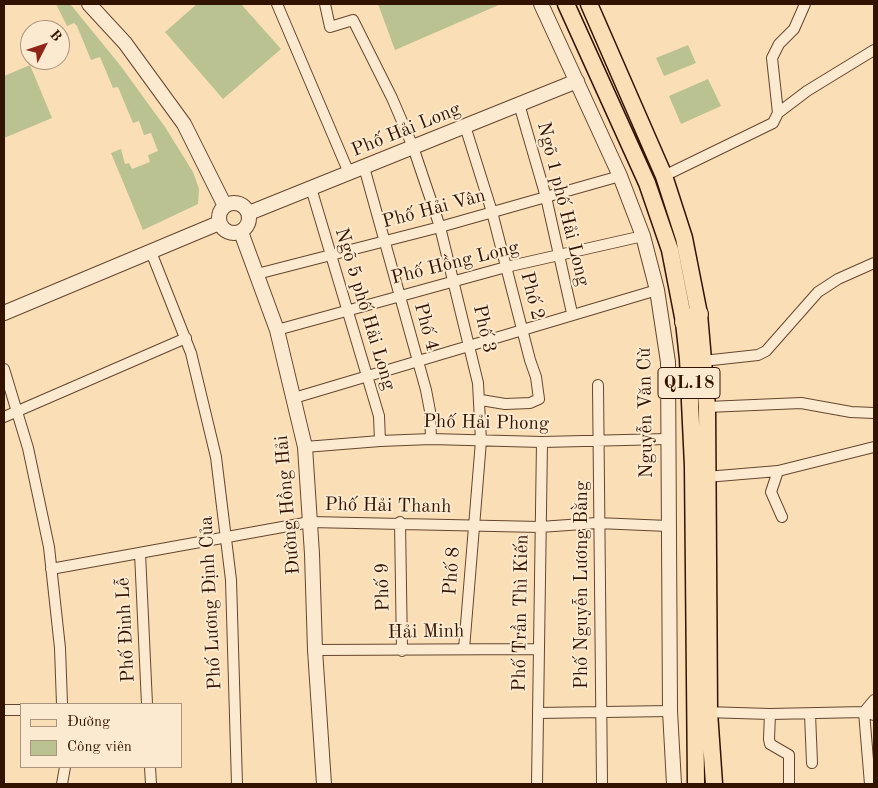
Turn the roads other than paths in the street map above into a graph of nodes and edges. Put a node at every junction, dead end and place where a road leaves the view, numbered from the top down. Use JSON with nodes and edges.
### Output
{"nodes":[{"id":1,"x":88,"y":4,"type":"edge"},
{"id":2,"x":277,"y":4,"type":"edge"},
{"id":3,"x":325,"y":4,"type":"edge"},
{"id":4,"x":541,"y":4,"type":"edge"},
{"id":5,"x":566,"y":4,"type":"edge"},
{"id":6,"x":589,"y":4,"type":"edge"},
{"id":7,"x":806,"y":4,"type":"edge"},
{"id":8,"x":874,"y":50,"type":"edge"},
{"id":9,"x":578,"y":81,"type":"junction"},
{"id":10,"x":519,"y":104,"type":"junction"},
{"id":11,"x":778,"y":113,"type":"junction"},
{"id":12,"x":465,"y":126,"type":"junction"},
{"id":13,"x":412,"y":147,"type":"junction"},
{"id":14,"x":364,"y":167,"type":"junction"},
{"id":15,"x":349,"y":173,"type":"junction"},
{"id":16,"x":620,"y":176,"type":"junction"},
{"id":17,"x":664,"y":176,"type":"junction"},
{"id":18,"x":311,"y":188,"type":"junction"},
{"id":19,"x":546,"y":198,"type":"junction"},
{"id":20,"x":224,"y":206,"type":"junction"},
{"id":21,"x":492,"y":212,"type":"junction"},
{"id":22,"x":249,"y":213,"type":"junction"},
{"id":23,"x":219,"y":223,"type":"junction"},
{"id":24,"x":440,"y":227,"type":"junction"},
{"id":25,"x":241,"y":232,"type":"junction"},
{"id":26,"x":643,"y":236,"type":"junction"},
{"id":27,"x":385,"y":240,"type":"junction"},
{"id":28,"x":151,"y":252,"type":"junction"},
{"id":29,"x":329,"y":254,"type":"junction"},
{"id":30,"x":560,"y":256,"type":"junction"},
{"id":31,"x":874,"y":263,"type":"edge"},
{"id":32,"x":506,"y":267,"type":"junction"},
{"id":33,"x":257,"y":274,"type":"junction"},
{"id":34,"x":454,"y":281,"type":"junction"},
{"id":35,"x":657,"y":290,"type":"junction"},
{"id":36,"x":399,"y":294,"type":"junction"},
{"id":37,"x":346,"y":310,"type":"junction"},
{"id":38,"x":4,"y":314,"type":"edge"},
{"id":39,"x":572,"y":314,"type":"junction"},
{"id":40,"x":692,"y":318,"type":"junction"},
{"id":41,"x":277,"y":330,"type":"junction"},
{"id":42,"x":522,"y":330,"type":"junction"},
{"id":43,"x":186,"y":338,"type":"junction"},
{"id":44,"x":470,"y":346,"type":"junction"},
{"id":45,"x":417,"y":360,"type":"junction"},
{"id":46,"x":703,"y":360,"type":"junction"},
{"id":47,"x":4,"y":369,"type":"edge"},
{"id":48,"x":367,"y":375,"type":"junction"},
{"id":49,"x":598,"y":385,"type":"dead end"},
{"id":50,"x":294,"y":398,"type":"junction"},
{"id":51,"x":481,"y":400,"type":"junction"},
{"id":52,"x":707,"y":407,"type":"junction"},
{"id":53,"x":17,"y":412,"type":"junction"},
{"id":54,"x":874,"y":413,"type":"edge"},
{"id":55,"x":4,"y":417,"type":"edge"},
{"id":56,"x":431,"y":439,"type":"junction"},
{"id":57,"x":667,"y":439,"type":"junction"},
{"id":58,"x":380,"y":441,"type":"junction"},
{"id":59,"x":481,"y":441,"type":"junction"},
{"id":60,"x":599,"y":441,"type":"junction"},
{"id":61,"x":542,"y":442,"type":"junction"},
{"id":62,"x":874,"y":446,"type":"edge"},
{"id":63,"x":305,"y":447,"type":"junction"},
{"id":64,"x":778,"y":471,"type":"junction"},
{"id":65,"x":706,"y":478,"type":"junction"},
{"id":66,"x":782,"y":516,"type":"dead end"},
{"id":67,"x":310,"y":522,"type":"junction"},
{"id":68,"x":400,"y":522,"type":"junction"},
{"id":69,"x":600,"y":523,"type":"junction"},
{"id":70,"x":473,"y":525,"type":"junction"},
{"id":71,"x":668,"y":526,"type":"junction"},
{"id":72,"x":540,"y":527,"type":"junction"},
{"id":73,"x":227,"y":536,"type":"junction"},
{"id":74,"x":140,"y":553,"type":"junction"},
{"id":75,"x":51,"y":569,"type":"junction"},
{"id":76,"x":464,"y":649,"type":"junction"},
{"id":77,"x":538,"y":649,"type":"junction"},
{"id":78,"x":315,"y":650,"type":"junction"},
{"id":79,"x":402,"y":651,"type":"junction"},
{"id":80,"x":874,"y":700,"type":"edge"},
{"id":81,"x":62,"y":703,"type":"edge"},
{"id":82,"x":147,"y":703,"type":"edge"},
{"id":83,"x":4,"y":710,"type":"edge"},
{"id":84,"x":20,"y":710,"type":"edge"},
{"id":85,"x":670,"y":711,"type":"junction"},
{"id":86,"x":600,"y":712,"type":"junction"},
{"id":87,"x":702,"y":712,"type":"junction"},
{"id":88,"x":538,"y":713,"type":"junction"},
{"id":89,"x":770,"y":714,"type":"junction"},
{"id":90,"x":810,"y":714,"type":"junction"},
{"id":91,"x":869,"y":714,"type":"edge"},
{"id":92,"x":812,"y":763,"type":"dead end"},
{"id":93,"x":64,"y":768,"type":"edge"},
{"id":94,"x":150,"y":768,"type":"edge"},
{"id":95,"x":62,"y":784,"type":"edge"},
{"id":96,"x":151,"y":784,"type":"edge"},
{"id":97,"x":236,"y":784,"type":"edge"},
{"id":98,"x":324,"y":784,"type":"edge"},
{"id":99,"x":537,"y":784,"type":"edge"},
{"id":100,"x":602,"y":784,"type":"edge"},
{"id":101,"x":674,"y":784,"type":"edge"},
{"id":102,"x":696,"y":784,"type":"edge"},
{"id":103,"x":714,"y":784,"type":"edge"},
{"id":104,"x":789,"y":784,"type":"edge"},
{"id":105,"x":870,"y":784,"type":"edge"}],
"edges":[{"from":1,"to":20,"type":"street"},
{"from":2,"to":15,"type":"street"},
{"from":3,"to":13,"type":"street","name":"Phố 3"},
{"from":4,"to":9,"type":"street","name":"Nguyễn Văn Cừ"},
{"from":5,"to":40,"type":"main road","number":"QL.18"},
{"from":6,"to":17,"type":"main road","number":"QL.18"},
{"from":7,"to":11,"type":"street"},
{"from":8,"to":11,"type":"street"},
{"from":9,"to":10,"type":"street","name":"Phố Hải Long"},
{"from":9,"to":16,"type":"street","name":"Nguyễn Văn Cừ"},
{"from":10,"to":12,"type":"street","name":"Phố Hải Long"},
{"from":10,"to":19,"type":"street","name":"Ngõ 1 phố Hải Long"},
{"from":11,"to":17,"type":"street"},
{"from":12,"to":13,"type":"street","name":"Phố Hải Long"},
{"from":12,"to":21,"type":"street","name":"Phố 2"},
{"from":13,"to":14,"type":"street","name":"Phố Hải Long"},
{"from":13,"to":24,"type":"street","name":"Phố 3"},
{"from":14,"to":15,"type":"street","name":"Phố Hải Long"},
{"from":14,"to":27,"type":"street","name":"Phố 4"},
{"from":15,"to":18,"type":"street","name":"Phố Hải Long"},
{"from":16,"to":19,"type":"street","name":"Phố Hải Vân"},
{"from":16,"to":26,"type":"street","name":"Nguyễn Văn Cừ"},
{"from":17,"to":40,"type":"main road","number":"QL.18"},
{"from":18,"to":22,"type":"street","name":"Phố Hải Long"},
{"from":18,"to":29,"type":"street","name":"Ngõ 5 phố Hải Long"},
{"from":19,"to":21,"type":"street","name":"Phố Hải Vân"},
{"from":19,"to":30,"type":"street","name":"Ngõ 1 phố Hải Long"},
{"from":20,"to":22,"type":"street"},
{"from":20,"to":23,"type":"street"},
{"from":21,"to":24,"type":"street","name":"Phố Hải Vân"},
{"from":21,"to":32,"type":"street","name":"Phố 2"},
{"from":22,"to":25,"type":"street"},
{"from":23,"to":25,"type":"street"},
{"from":23,"to":28,"type":"street"},
{"from":24,"to":27,"type":"street","name":"Phố Hải Vân"},
{"from":24,"to":34,"type":"street","name":"Phố 3"},
{"from":25,"to":33,"type":"street","name":"Đường Hồng Hải"},
{"from":26,"to":30,"type":"street","name":"Phố Hồng Long"},
{"from":26,"to":35,"type":"street","name":"Nguyễn Văn Cừ"},
{"from":27,"to":29,"type":"street","name":"Phố Hải Vân"},
{"from":27,"to":36,"type":"street","name":"Phố 4"},
{"from":28,"to":38,"type":"street"},
{"from":28,"to":43,"type":"street","name":"Phố Lương Định Của"},
{"from":29,"to":33,"type":"street","name":"Phố Hải Vân"},
{"from":29,"to":37,"type":"street","name":"Ngõ 5 phố Hải Long"},
{"from":30,"to":32,"type":"street","name":"Phố Hồng Long"},
{"from":30,"to":39,"type":"street","name":"Ngõ 1 phố Hải Long"},
{"from":31,"to":46,"type":"street"},
{"from":32,"to":34,"type":"street","name":"Phố Hồng Long"},
{"from":32,"to":42,"type":"street","name":"Phố 2"},
{"from":33,"to":41,"type":"street","name":"Đường Hồng Hải"},
{"from":34,"to":36,"type":"street","name":"Phố Hồng Long"},
{"from":34,"to":44,"type":"street","name":"Phố 3"},
{"from":35,"to":39,"type":"street"},
{"from":35,"to":57,"type":"street","name":"Nguyễn Văn Cừ"},
{"from":36,"to":37,"type":"street","name":"Phố Hồng Long"},
{"from":36,"to":45,"type":"street","name":"Phố 4"},
{"from":37,"to":41,"type":"street","name":"Phố Hồng Long"},
{"from":37,"to":48,"type":"street","name":"Ngõ 5 phố Hải Long"},
{"from":39,"to":42,"type":"street"},
{"from":40,"to":46,"type":"main road","number":"QL.18"},
{"from":40,"to":87,"type":"main road","number":"QL.18"},
{"from":41,"to":50,"type":"street","name":"Đường Hồng Hải"},
{"from":42,"to":44,"type":"street"},
{"from":42,"to":51,"type":"street","name":"Phố 2"},
{"from":43,"to":53,"type":"street"},
{"from":43,"to":73,"type":"street","name":"Phố Lương Định Của"},
{"from":44,"to":45,"type":"street"},
{"from":44,"to":51,"type":"street","name":"Phố 3"},
{"from":45,"to":48,"type":"street"},
{"from":45,"to":56,"type":"street","name":"Phố 4"},
{"from":46,"to":52,"type":"main road","number":"QL.18"},
{"from":47,"to":53,"type":"street"},
{"from":48,"to":50,"type":"street"},
{"from":48,"to":58,"type":"street","name":"Ngõ 5 phố Hải Long"},
{"from":49,"to":60,"type":"street","name":"Phố Nguyễn Lương Bằng"},
{"from":50,"to":63,"type":"street","name":"Đường Hồng Hải"},
{"from":51,"to":59,"type":"street","name":"Phố 3"},
{"from":52,"to":54,"type":"street"},
{"from":52,"to":65,"type":"main road","number":"QL.18"},
{"from":53,"to":55,"type":"street"},
{"from":53,"to":75,"type":"street"},
{"from":56,"to":58,"type":"street","name":"Phố Hải Phong"},
{"from":56,"to":59,"type":"street","name":"Phố Hải Phong"},
{"from":57,"to":60,"type":"street","name":"Phố Hải Phong"},
{"from":57,"to":71,"type":"street","name":"Nguyễn Văn Cừ"},
{"from":58,"to":63,"type":"street","name":"Phố Hải Phong"},
{"from":59,"to":61,"type":"street","name":"Phố Hải Phong"},
{"from":59,"to":70,"type":"street","name":"Phố 3"},
{"from":60,"to":61,"type":"street","name":"Phố Hải Phong"},
{"from":60,"to":69,"type":"street","name":"Phố Nguyễn Lương Bằng"},
{"from":61,"to":72,"type":"street","name":"Phố Trần Thì Kiến"},
{"from":62,"to":64,"type":"street"},
{"from":63,"to":67,"type":"street","name":"Đường Hồng Hải"},
{"from":64,"to":65,"type":"street"},
{"from":64,"to":66,"type":"street"},
{"from":65,"to":87,"type":"main road","number":"QL.18"},
{"from":67,"to":68,"type":"street","name":"Phố Hải Thanh"},
{"from":67,"to":73,"type":"street","name":"Phố Hải Thanh"},
{"from":67,"to":78,"type":"street","name":"Đường Hồng Hải"},
{"from":68,"to":70,"type":"street","name":"Phố Hải Thanh"},
{"from":68,"to":79,"type":"street","name":"Phố 9"},
{"from":69,"to":71,"type":"street","name":"Phố Hải Thanh"},
{"from":69,"to":72,"type":"street","name":"Phố Hải Thanh"},
{"from":69,"to":86,"type":"street","name":"Phố Nguyễn Lương Bằng"},
{"from":70,"to":72,"type":"street","name":"Phố Hải Thanh"},
{"from":70,"to":76,"type":"street","name":"Phố 8"},
{"from":71,"to":85,"type":"street","name":"Nguyễn Văn Cừ"},
{"from":72,"to":77,"type":"street","name":"Phố Trần Thì Kiến"},
{"from":73,"to":74,"type":"street","name":"Phố Hải Thanh"},
{"from":73,"to":97,"type":"street","name":"Phố Lương Định Của"},
{"from":74,"to":75,"type":"street","name":"Phố Hải Thanh"},
{"from":74,"to":82,"type":"street","name":"Phố Đinh Lễ"},
{"from":75,"to":81,"type":"street"},
{"from":76,"to":77,"type":"street","name":"Hải Minh"},
{"from":76,"to":79,"type":"street","name":"Hải Minh"},
{"from":77,"to":88,"type":"street","name":"Phố Trần Thì Kiến"},
{"from":78,"to":79,"type":"street","name":"Hải Minh"},
{"from":78,"to":98,"type":"street","name":"Đường Hồng Hải"},
{"from":80,"to":91,"type":"street"},
{"from":83,"to":84,"type":"street"},
{"from":85,"to":86,"type":"street"},
{"from":85,"to":101,"type":"street","name":"Nguyễn Văn Cừ"},
{"from":86,"to":88,"type":"street"},
{"from":86,"to":100,"type":"street","name":"Phố Nguyễn Lương Bằng"},
{"from":87,"to":89,"type":"street"},
{"from":87,"to":102,"type":"main road","number":"QL.18"},
{"from":87,"to":103,"type":"main road","number":"QL.18"},
{"from":88,"to":99,"type":"street","name":"Phố Trần Thì Kiến"},
{"from":89,"to":90,"type":"street"},
{"from":89,"to":104,"type":"street"},
{"from":90,"to":91,"type":"street"},
{"from":90,"to":92,"type":"street"},
{"from":91,"to":105,"type":"street"},
{"from":93,"to":95,"type":"street"},
{"from":94,"to":96,"type":"street"}]}
